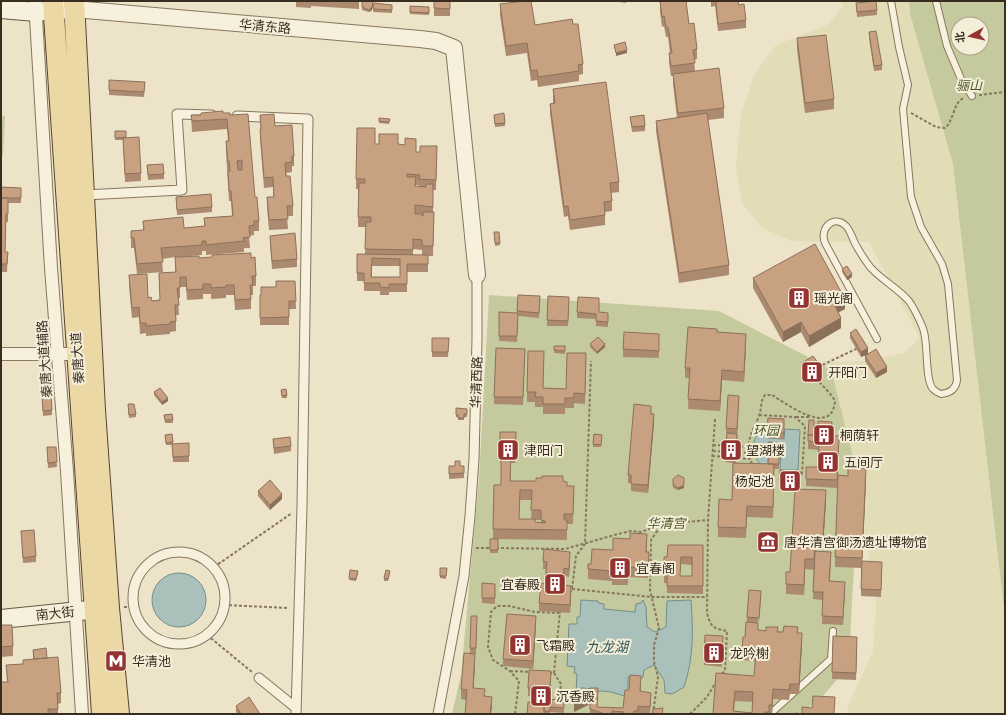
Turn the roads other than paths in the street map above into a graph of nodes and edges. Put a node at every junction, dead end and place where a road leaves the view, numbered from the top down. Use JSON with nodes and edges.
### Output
{"nodes":[{"id":1,"x":891,"y":1,"type":"edge"},
{"id":2,"x":936,"y":1,"type":"edge"},
{"id":3,"x":75,"y":4,"type":"edge"},
{"id":4,"x":44,"y":6,"type":"edge"},
{"id":5,"x":1,"y":9,"type":"edge"},
{"id":6,"x":454,"y":48,"type":"joint"},
{"id":7,"x":972,"y":96,"type":"road end"},
{"id":8,"x":84,"y":195,"type":"junction"},
{"id":9,"x":477,"y":275,"type":"joint"},
{"id":10,"x":877,"y":339,"type":"road end"},
{"id":11,"x":1,"y":354,"type":"edge"},
{"id":12,"x":67,"y":354,"type":"junction"},
{"id":13,"x":93,"y":609,"type":"junction"},
{"id":14,"x":1,"y":618,"type":"edge"},
{"id":15,"x":833,"y":631,"type":"dead end"},
{"id":16,"x":207,"y":635,"type":"joint"},
{"id":17,"x":259,"y":678,"type":"road end"},
{"id":18,"x":296,"y":711,"type":"edge"},
{"id":19,"x":82,"y":714,"type":"edge"},
{"id":20,"x":102,"y":714,"type":"edge"},
{"id":21,"x":119,"y":714,"type":"edge"},
{"id":22,"x":438,"y":714,"type":"edge"},
{"id":23,"x":770,"y":714,"type":"edge"}],
"edges":[{"from":1,"to":10,"type":"lane"},
{"from":2,"to":7,"type":"lane"},
{"from":3,"to":4,"type":"main road"},
{"from":3,"to":6,"type":"street","name":"华清东路"},
{"from":3,"to":8,"type":"main road","name":"秦唐大道"},
{"from":4,"to":5,"type":"main road"},
{"from":4,"to":12,"type":"main road","name":"秦唐大道"},
{"from":6,"to":9,"type":"street","name":"华清西路"},
{"from":8,"to":13,"type":"main road","name":"秦唐大道"},
{"from":8,"to":18,"type":"street"},
{"from":9,"to":22,"type":"street","name":"华清西路"},
{"from":11,"to":12,"type":"street"},
{"from":12,"to":13,"type":"main road","name":"秦唐大道"},
{"from":13,"to":14,"type":"main road","name":"南大街"},
{"from":13,"to":19,"type":"street"},
{"from":13,"to":20,"type":"main road","name":"秦唐大道"},
{"from":13,"to":21,"type":"main road","name":"秦唐大道"},
{"from":15,"to":23,"type":"lane"},
{"from":16,"to":16,"type":"street"},
{"from":17,"to":18,"type":"street"}]}
